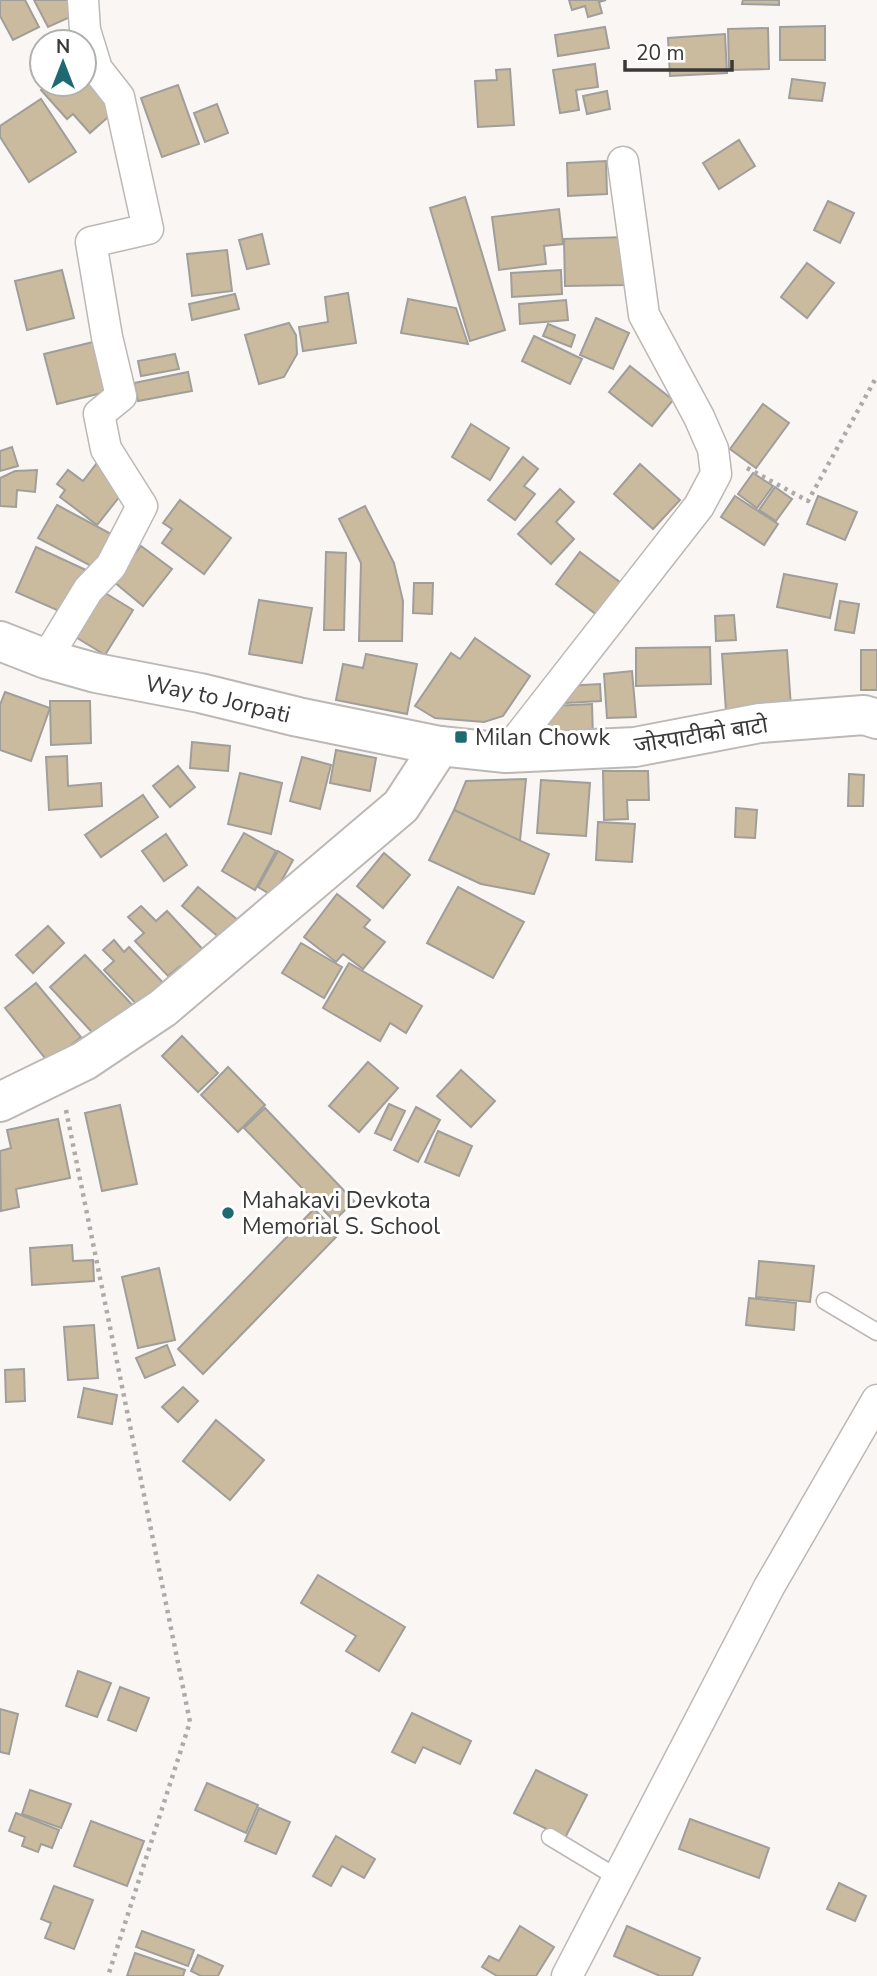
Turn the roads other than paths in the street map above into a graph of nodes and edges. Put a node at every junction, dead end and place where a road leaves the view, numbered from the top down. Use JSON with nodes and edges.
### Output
{"nodes":[{"id":1,"x":83,"y":0,"type":"edge"},
{"id":2,"x":622,"y":162,"type":"dead end"},
{"id":3,"x":0,"y":640,"type":"edge"},
{"id":4,"x":46,"y":659,"type":"junction"},
{"id":5,"x":877,"y":719,"type":"edge"},
{"id":6,"x":440,"y":746,"type":"junction"},
{"id":7,"x":506,"y":753,"type":"junction"},
{"id":8,"x":0,"y":1102,"type":"edge"},
{"id":9,"x":825,"y":1301,"type":"dead end"},
{"id":10,"x":877,"y":1332,"type":"edge"},
{"id":11,"x":877,"y":1400,"type":"edge"},
{"id":12,"x":550,"y":1837,"type":"dead end"},
{"id":13,"x":618,"y":1878,"type":"junction"},
{"id":14,"x":567,"y":1976,"type":"edge"}],
"edges":[{"from":1,"to":4,"type":"street"},
{"from":2,"to":7,"type":"street"},
{"from":3,"to":4,"type":"street","name":"Way to Jorpati"},
{"from":4,"to":6,"type":"street","name":"Way to Jorpati"},
{"from":5,"to":7,"type":"street","name":"जोरपाटीको बाटो"},
{"from":6,"to":7,"type":"street","name":"जोरपाटीको बाटो"},
{"from":6,"to":8,"type":"street"},
{"from":9,"to":10,"type":"lane"},
{"from":11,"to":13,"type":"street"},
{"from":12,"to":13,"type":"lane"},
{"from":13,"to":14,"type":"street"}]}
